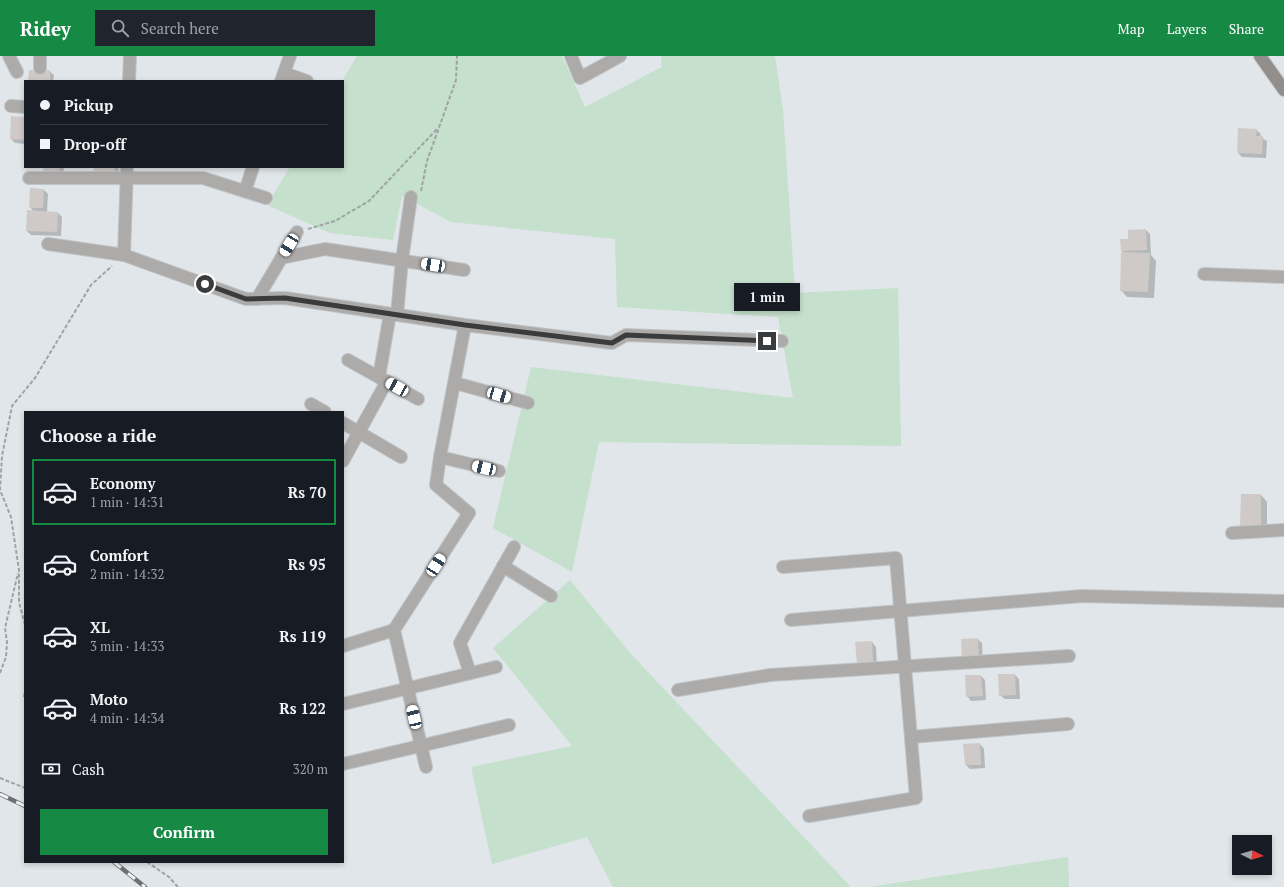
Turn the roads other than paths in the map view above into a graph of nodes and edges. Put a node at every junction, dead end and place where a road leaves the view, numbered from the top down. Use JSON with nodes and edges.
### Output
{"nodes":[{"id":1,"x":9,"y":56,"type":"edge"},
{"id":2,"x":130,"y":56,"type":"edge"},
{"id":3,"x":290,"y":56,"type":"edge"},
{"id":4,"x":570,"y":56,"type":"edge"},
{"id":5,"x":620,"y":56,"type":"edge"},
{"id":6,"x":1260,"y":56,"type":"edge"},
{"id":7,"x":17,"y":72,"type":"dead end"},
{"id":8,"x":283,"y":77,"type":"edge"},
{"id":9,"x":129,"y":80,"type":"edge"},
{"id":10,"x":301,"y":80,"type":"edge"},
{"id":11,"x":1284,"y":90,"type":"edge"},
{"id":12,"x":11,"y":106,"type":"dead end"},
{"id":13,"x":24,"y":107,"type":"edge"},
{"id":14,"x":253,"y":168,"type":"edge"},
{"id":15,"x":127,"y":172,"type":"edge"},
{"id":16,"x":28,"y":178,"type":"dead end"},
{"id":17,"x":245,"y":191,"type":"junction"},
{"id":18,"x":412,"y":197,"type":"road end"},
{"id":19,"x":266,"y":198,"type":"dead end"},
{"id":20,"x":297,"y":232,"type":"road end"},
{"id":21,"x":48,"y":244,"type":"dead end"},
{"id":22,"x":124,"y":255,"type":"junction"},
{"id":23,"x":281,"y":258,"type":"junction"},
{"id":24,"x":402,"y":260,"type":"junction"},
{"id":25,"x":464,"y":270,"type":"dead end"},
{"id":26,"x":1204,"y":274,"type":"dead end"},
{"id":27,"x":1284,"y":277,"type":"edge"},
{"id":28,"x":257,"y":298,"type":"junction"},
{"id":29,"x":393,"y":314,"type":"junction"},
{"id":30,"x":465,"y":325,"type":"junction"},
{"id":31,"x":782,"y":341,"type":"dead end"},
{"id":32,"x":348,"y":360,"type":"dead end"},
{"id":33,"x":383,"y":379,"type":"junction"},
{"id":34,"x":455,"y":383,"type":"junction"},
{"id":35,"x":418,"y":399,"type":"dead end"},
{"id":36,"x":528,"y":403,"type":"dead end"},
{"id":37,"x":311,"y":404,"type":"dead end"},
{"id":38,"x":323,"y":411,"type":"edge"},
{"id":39,"x":344,"y":424,"type":"edge"},
{"id":40,"x":359,"y":432,"type":"junction"},
{"id":41,"x":401,"y":457,"type":"dead end"},
{"id":42,"x":440,"y":457,"type":"junction"},
{"id":43,"x":344,"y":460,"type":"edge"},
{"id":44,"x":499,"y":471,"type":"dead end"},
{"id":45,"x":1284,"y":530,"type":"edge"},
{"id":46,"x":1232,"y":533,"type":"dead end"},
{"id":47,"x":514,"y":547,"type":"dead end"},
{"id":48,"x":503,"y":566,"type":"junction"},
{"id":49,"x":783,"y":567,"type":"dead end"},
{"id":50,"x":552,"y":596,"type":"dead end"},
{"id":51,"x":1284,"y":601,"type":"edge"},
{"id":52,"x":900,"y":611,"type":"junction"},
{"id":53,"x":791,"y":620,"type":"dead end"},
{"id":54,"x":394,"y":630,"type":"junction"},
{"id":55,"x":344,"y":646,"type":"edge"},
{"id":56,"x":1069,"y":656,"type":"dead end"},
{"id":57,"x":496,"y":667,"type":"dead end"},
{"id":58,"x":905,"y":667,"type":"junction"},
{"id":59,"x":470,"y":673,"type":"junction"},
{"id":60,"x":408,"y":688,"type":"junction"},
{"id":61,"x":678,"y":690,"type":"dead end"},
{"id":62,"x":344,"y":704,"type":"edge"},
{"id":63,"x":1068,"y":724,"type":"dead end"},
{"id":64,"x":509,"y":725,"type":"dead end"},
{"id":65,"x":911,"y":737,"type":"junction"},
{"id":66,"x":421,"y":746,"type":"junction"},
{"id":67,"x":344,"y":764,"type":"edge"},
{"id":68,"x":426,"y":767,"type":"dead end"},
{"id":69,"x":808,"y":816,"type":"dead end"}],
"edges":[{"from":1,"to":7,"type":"street"},
{"from":2,"to":9,"type":"street"},
{"from":3,"to":8,"type":"street"},
{"from":4,"to":5,"type":"street"},
{"from":6,"to":11,"type":"street"},
{"from":8,"to":10,"type":"street"},
{"from":12,"to":13,"type":"street"},
{"from":14,"to":17,"type":"street"},
{"from":15,"to":16,"type":"street"},
{"from":15,"to":17,"type":"street"},
{"from":15,"to":22,"type":"street"},
{"from":17,"to":19,"type":"street"},
{"from":18,"to":24,"type":"street"},
{"from":20,"to":23,"type":"street"},
{"from":21,"to":22,"type":"street"},
{"from":22,"to":28,"type":"street"},
{"from":23,"to":24,"type":"street"},
{"from":23,"to":28,"type":"street"},
{"from":24,"to":25,"type":"street"},
{"from":24,"to":29,"type":"street"},
{"from":26,"to":27,"type":"street"},
{"from":28,"to":29,"type":"street"},
{"from":29,"to":30,"type":"street"},
{"from":29,"to":33,"type":"street"},
{"from":30,"to":31,"type":"street"},
{"from":30,"to":34,"type":"street"},
{"from":32,"to":33,"type":"street"},
{"from":33,"to":35,"type":"street"},
{"from":33,"to":40,"type":"street"},
{"from":34,"to":36,"type":"street"},
{"from":34,"to":42,"type":"street"},
{"from":37,"to":38,"type":"street"},
{"from":39,"to":40,"type":"street"},
{"from":40,"to":41,"type":"street"},
{"from":40,"to":43,"type":"street"},
{"from":42,"to":44,"type":"street"},
{"from":42,"to":54,"type":"street"},
{"from":45,"to":46,"type":"street"},
{"from":47,"to":48,"type":"street"},
{"from":48,"to":50,"type":"street"},
{"from":48,"to":59,"type":"street"},
{"from":49,"to":52,"type":"street"},
{"from":51,"to":52,"type":"street"},
{"from":52,"to":53,"type":"street"},
{"from":52,"to":58,"type":"street"},
{"from":54,"to":55,"type":"street"},
{"from":54,"to":60,"type":"street"},
{"from":56,"to":58,"type":"street"},
{"from":57,"to":59,"type":"street"},
{"from":58,"to":61,"type":"street"},
{"from":58,"to":65,"type":"street"},
{"from":59,"to":60,"type":"street"},
{"from":60,"to":62,"type":"street"},
{"from":60,"to":66,"type":"street"},
{"from":63,"to":65,"type":"street"},
{"from":64,"to":66,"type":"street"},
{"from":65,"to":69,"type":"street"},
{"from":66,"to":67,"type":"street"},
{"from":66,"to":68,"type":"street"}]}
